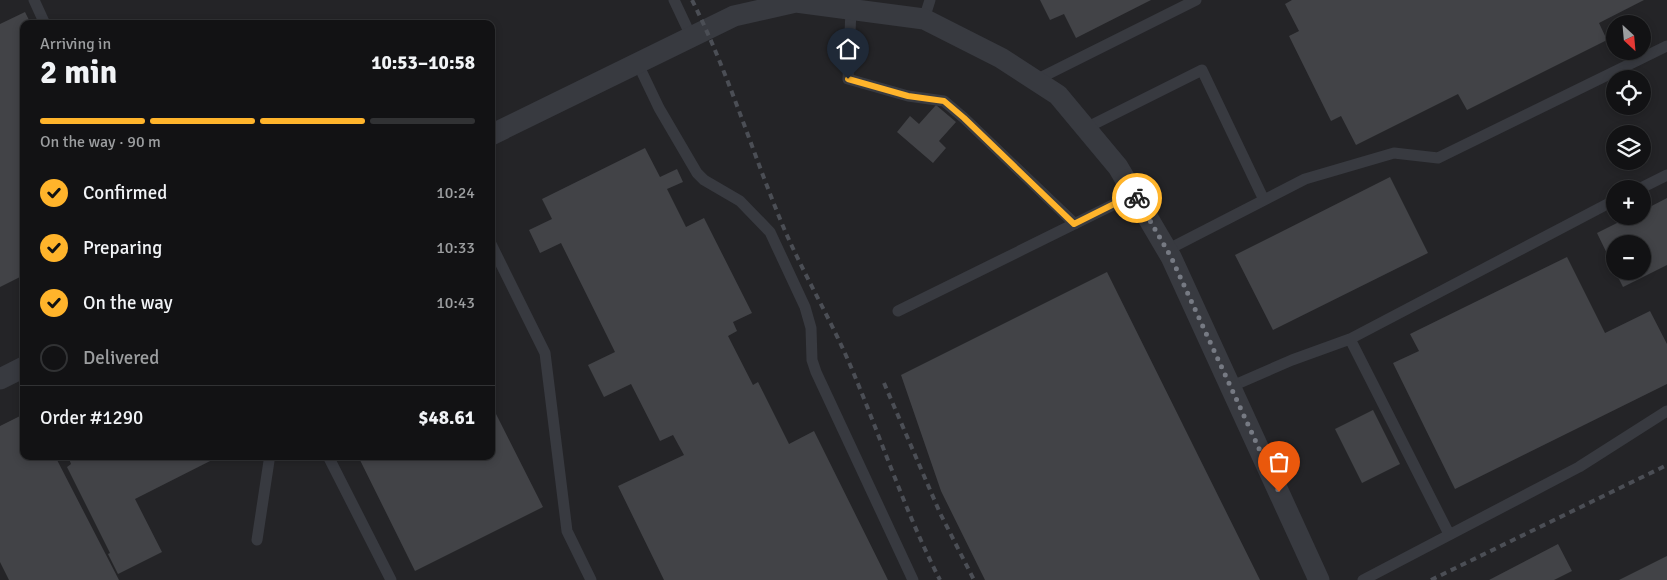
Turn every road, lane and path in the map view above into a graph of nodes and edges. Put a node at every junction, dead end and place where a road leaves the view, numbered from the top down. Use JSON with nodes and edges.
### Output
{"nodes":[{"id":1,"x":34,"y":0,"type":"edge"},
{"id":2,"x":674,"y":0,"type":"edge"},
{"id":3,"x":1196,"y":0,"type":"edge"},
{"id":4,"x":851,"y":10,"type":"junction"},
{"id":5,"x":927,"y":10,"type":"edge"},
{"id":6,"x":43,"y":20,"type":"edge"},
{"id":7,"x":691,"y":36,"type":"junction"},
{"id":8,"x":1667,"y":46,"type":"edge"},
{"id":9,"x":631,"y":65,"type":"junction"},
{"id":10,"x":1036,"y":80,"type":"junction"},
{"id":11,"x":1086,"y":128,"type":"junction"},
{"id":12,"x":495,"y":133,"type":"edge"},
{"id":13,"x":1667,"y":176,"type":"edge"},
{"id":14,"x":1651,"y":183,"type":"edge"},
{"id":15,"x":1134,"y":194,"type":"junction"},
{"id":16,"x":1264,"y":200,"type":"junction"},
{"id":17,"x":1606,"y":205,"type":"edge"},
{"id":18,"x":1074,"y":224,"type":"junction"},
{"id":19,"x":1167,"y":250,"type":"junction"},
{"id":20,"x":495,"y":252,"type":"edge"},
{"id":21,"x":898,"y":311,"type":"dead end"},
{"id":22,"x":1350,"y":339,"type":"junction"},
{"id":23,"x":20,"y":369,"type":"edge"},
{"id":24,"x":0,"y":379,"type":"edge"},
{"id":25,"x":1230,"y":386,"type":"junction"},
{"id":26,"x":1667,"y":411,"type":"edge"},
{"id":27,"x":269,"y":460,"type":"edge"},
{"id":28,"x":330,"y":460,"type":"edge"},
{"id":29,"x":1449,"y":534,"type":"junction"},
{"id":30,"x":257,"y":540,"type":"dead end"},
{"id":31,"x":391,"y":580,"type":"edge"},
{"id":32,"x":591,"y":580,"type":"edge"},
{"id":33,"x":913,"y":580,"type":"edge"},
{"id":34,"x":1319,"y":580,"type":"edge"},
{"id":35,"x":1363,"y":580,"type":"edge"}],
"edges":[{"from":1,"to":6,"type":"lane"},
{"from":2,"to":7,"type":"lane"},
{"from":3,"to":10,"type":"lane"},
{"from":4,"to":5,"type":"street"},
{"from":4,"to":7,"type":"street"},
{"from":4,"to":18,"type":"lane"},
{"from":5,"to":10,"type":"street"},
{"from":7,"to":9,"type":"street"},
{"from":8,"to":16,"type":"lane"},
{"from":9,"to":12,"type":"street"},
{"from":9,"to":33,"type":"lane"},
{"from":10,"to":11,"type":"street"},
{"from":11,"to":15,"type":"street"},
{"from":11,"to":16,"type":"lane"},
{"from":13,"to":14,"type":"lane"},
{"from":15,"to":18,"type":"lane"},
{"from":15,"to":19,"type":"street"},
{"from":16,"to":19,"type":"lane"},
{"from":17,"to":22,"type":"lane"},
{"from":18,"to":21,"type":"lane"},
{"from":19,"to":25,"type":"street"},
{"from":20,"to":32,"type":"lane"},
{"from":22,"to":25,"type":"lane"},
{"from":22,"to":29,"type":"lane"},
{"from":23,"to":24,"type":"street"},
{"from":25,"to":34,"type":"street"},
{"from":26,"to":29,"type":"lane"},
{"from":27,"to":30,"type":"lane"},
{"from":28,"to":31,"type":"lane"},
{"from":29,"to":35,"type":"lane"}]}
